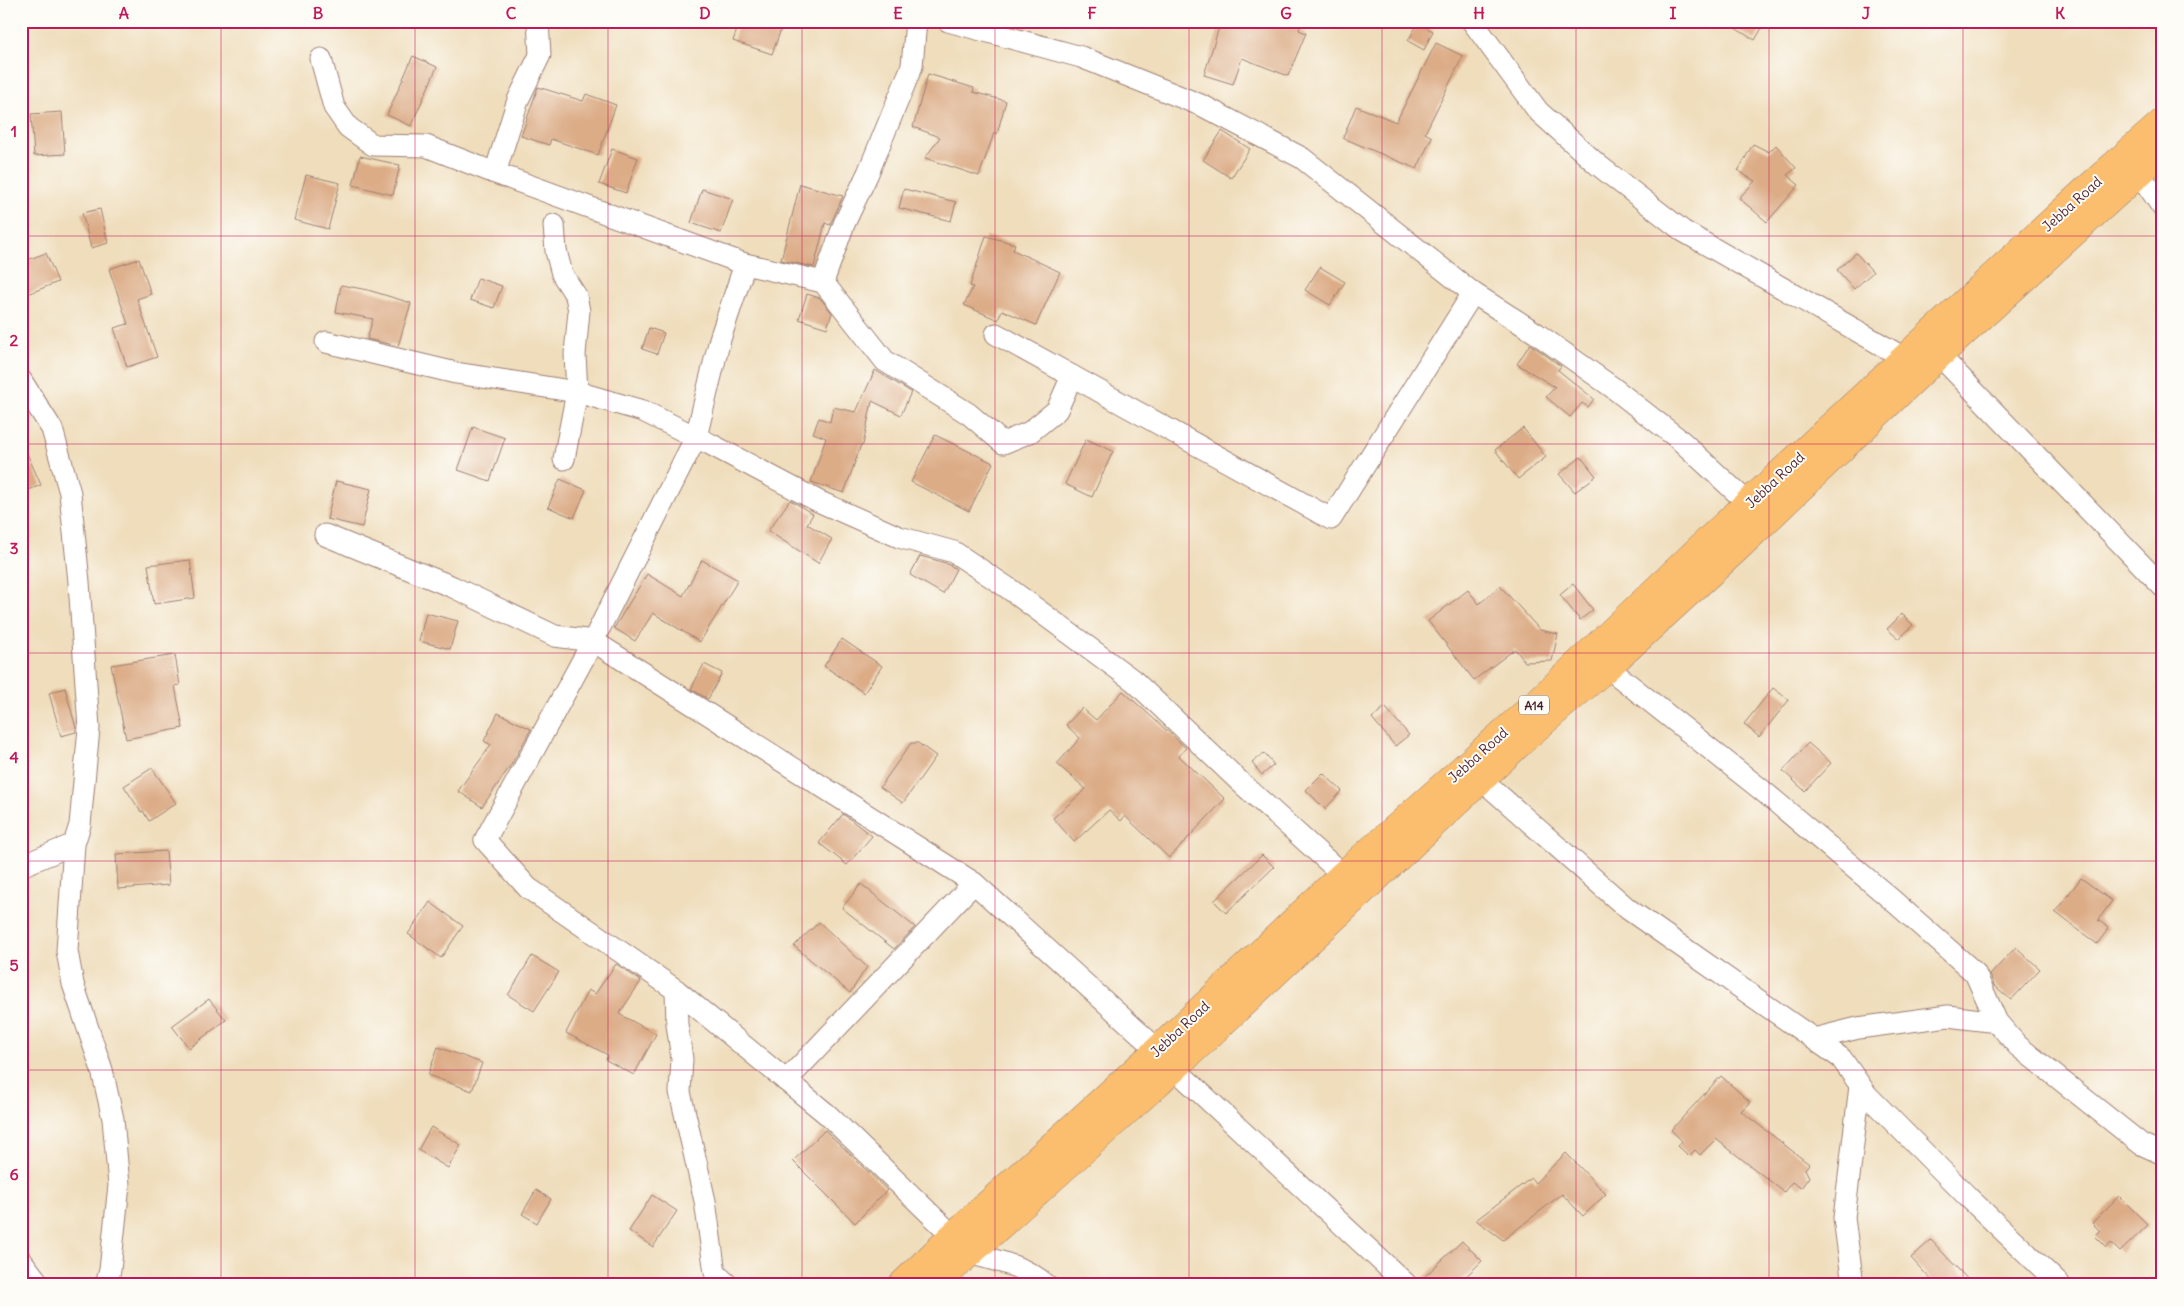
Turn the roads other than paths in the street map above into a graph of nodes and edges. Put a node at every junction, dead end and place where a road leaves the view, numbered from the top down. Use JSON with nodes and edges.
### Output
{"nodes":[{"id":1,"x":538,"y":21,"type":"edge"},
{"id":2,"x":916,"y":21,"type":"edge"},
{"id":3,"x":948,"y":21,"type":"edge"},
{"id":4,"x":1472,"y":21,"type":"edge"},
{"id":5,"x":321,"y":59,"type":"dead end"},
{"id":6,"x":2163,"y":122,"type":"edge"},
{"id":7,"x":2163,"y":150,"type":"edge"},
{"id":8,"x":495,"y":173,"type":"junction"},
{"id":9,"x":2139,"y":173,"type":"junction"},
{"id":10,"x":2163,"y":208,"type":"edge"},
{"id":11,"x":554,"y":226,"type":"dead end"},
{"id":12,"x":745,"y":264,"type":"junction"},
{"id":13,"x":823,"y":282,"type":"junction"},
{"id":14,"x":1474,"y":293,"type":"junction"},
{"id":15,"x":996,"y":334,"type":"dead end"},
{"id":16,"x":326,"y":342,"type":"dead end"},
{"id":17,"x":1939,"y":355,"type":"junction"},
{"id":18,"x":1906,"y":358,"type":"junction"},
{"id":19,"x":1072,"y":376,"type":"junction"},
{"id":20,"x":21,"y":380,"type":"edge"},
{"id":21,"x":577,"y":392,"type":"junction"},
{"id":22,"x":696,"y":437,"type":"junction"},
{"id":23,"x":564,"y":459,"type":"dead end"},
{"id":24,"x":1749,"y":504,"type":"junction"},
{"id":25,"x":325,"y":535,"type":"dead end"},
{"id":26,"x":2163,"y":587,"type":"edge"},
{"id":27,"x":593,"y":641,"type":"junction"},
{"id":28,"x":1607,"y":667,"type":"junction"},
{"id":29,"x":1482,"y":780,"type":"junction"},
{"id":30,"x":74,"y":844,"type":"junction"},
{"id":31,"x":21,"y":866,"type":"edge"},
{"id":32,"x":1343,"y":875,"type":"junction"},
{"id":33,"x":974,"y":883,"type":"junction"},
{"id":34,"x":676,"y":990,"type":"junction"},
{"id":35,"x":1997,"y":1022,"type":"junction"},
{"id":36,"x":1814,"y":1038,"type":"junction"},
{"id":37,"x":1166,"y":1059,"type":"junction"},
{"id":38,"x":786,"y":1081,"type":"junction"},
{"id":39,"x":1860,"y":1086,"type":"junction"},
{"id":40,"x":2163,"y":1154,"type":"edge"},
{"id":41,"x":960,"y":1244,"type":"junction"},
{"id":42,"x":21,"y":1260,"type":"edge"},
{"id":43,"x":40,"y":1285,"type":"edge"},
{"id":44,"x":106,"y":1285,"type":"edge"},
{"id":45,"x":728,"y":1285,"type":"edge"},
{"id":46,"x":902,"y":1285,"type":"edge"},
{"id":47,"x":934,"y":1285,"type":"edge"},
{"id":48,"x":1046,"y":1285,"type":"edge"},
{"id":49,"x":1407,"y":1285,"type":"edge"},
{"id":50,"x":1852,"y":1285,"type":"edge"},
{"id":51,"x":2060,"y":1285,"type":"edge"}],
"edges":[{"from":1,"to":8,"type":"street"},
{"from":2,"to":13,"type":"street"},
{"from":3,"to":14,"type":"street"},
{"from":4,"to":18,"type":"street"},
{"from":5,"to":8,"type":"street"},
{"from":6,"to":18,"type":"highway","name":"Jebba Road","number":"A14"},
{"from":7,"to":9,"type":"highway","name":"Jebba Road","number":"A14"},
{"from":8,"to":12,"type":"street"},
{"from":9,"to":10,"type":"street"},
{"from":9,"to":17,"type":"highway","name":"Jebba Road","number":"A14"},
{"from":11,"to":21,"type":"street"},
{"from":12,"to":13,"type":"street"},
{"from":12,"to":22,"type":"street"},
{"from":13,"to":19,"type":"street"},
{"from":14,"to":19,"type":"street"},
{"from":14,"to":24,"type":"street"},
{"from":15,"to":19,"type":"street"},
{"from":16,"to":21,"type":"street"},
{"from":17,"to":26,"type":"street"},
{"from":17,"to":28,"type":"highway","name":"Jebba Road","number":"A14"},
{"from":18,"to":24,"type":"highway","name":"Jebba Road","number":"A14"},
{"from":20,"to":30,"type":"street"},
{"from":21,"to":22,"type":"street"},
{"from":21,"to":23,"type":"street"},
{"from":22,"to":27,"type":"street"},
{"from":22,"to":32,"type":"street"},
{"from":24,"to":32,"type":"highway","name":"Jebba Road","number":"A14"},
{"from":25,"to":27,"type":"street"},
{"from":27,"to":33,"type":"street"},
{"from":27,"to":34,"type":"street"},
{"from":28,"to":29,"type":"highway","name":"Jebba Road","number":"A14"},
{"from":28,"to":35,"type":"street"},
{"from":29,"to":36,"type":"street"},
{"from":29,"to":37,"type":"highway","name":"Jebba Road","number":"A14"},
{"from":30,"to":31,"type":"street"},
{"from":30,"to":44,"type":"street"},
{"from":32,"to":37,"type":"highway","name":"Jebba Road","number":"A14"},
{"from":33,"to":37,"type":"street"},
{"from":33,"to":38,"type":"street"},
{"from":34,"to":38,"type":"street"},
{"from":34,"to":45,"type":"street"},
{"from":35,"to":36,"type":"street"},
{"from":35,"to":40,"type":"street"},
{"from":36,"to":39,"type":"street"},
{"from":37,"to":41,"type":"highway","name":"Jebba Road","number":"A14"},
{"from":37,"to":49,"type":"street"},
{"from":38,"to":41,"type":"street"},
{"from":39,"to":50,"type":"street"},
{"from":39,"to":51,"type":"street"},
{"from":41,"to":46,"type":"highway","name":"Jebba Road","number":"A14"},
{"from":41,"to":47,"type":"highway","name":"Jebba Road","number":"A14"},
{"from":41,"to":48,"type":"street"},
{"from":42,"to":43,"type":"street"}]}
